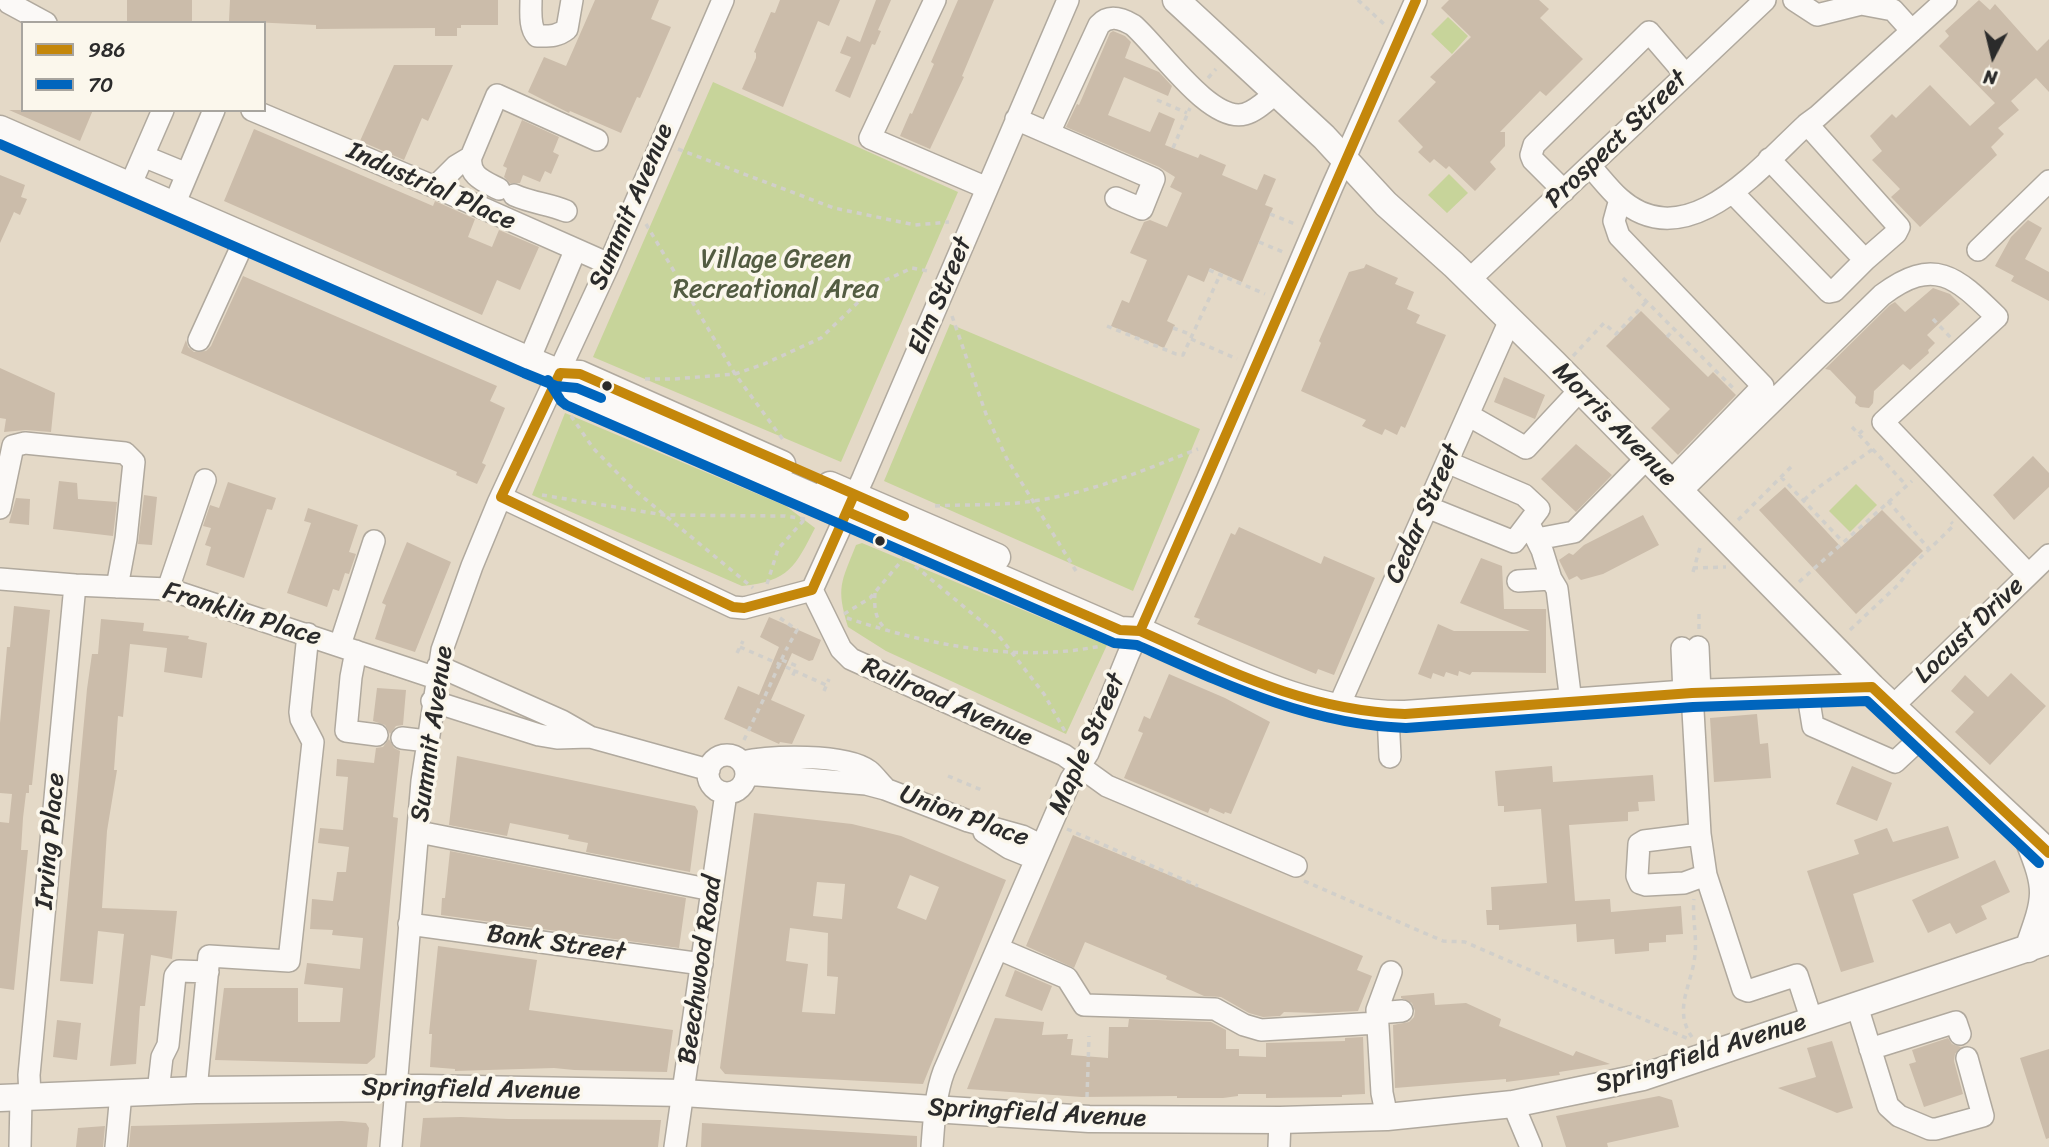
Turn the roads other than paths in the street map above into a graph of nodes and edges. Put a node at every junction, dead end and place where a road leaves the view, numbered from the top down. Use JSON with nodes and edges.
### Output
{"nodes":[{"id":1,"x":531,"y":0,"type":"edge"},
{"id":2,"x":572,"y":0,"type":"edge"},
{"id":3,"x":723,"y":0,"type":"edge"},
{"id":4,"x":935,"y":0,"type":"edge"},
{"id":5,"x":1068,"y":0,"type":"edge"},
{"id":6,"x":1176,"y":0,"type":"edge"},
{"id":7,"x":1416,"y":0,"type":"edge"},
{"id":8,"x":1765,"y":0,"type":"edge"},
{"id":9,"x":1794,"y":0,"type":"edge"},
{"id":10,"x":1945,"y":0,"type":"edge"},
{"id":11,"x":9,"y":4,"type":"edge"},
{"id":12,"x":42,"y":21,"type":"edge"},
{"id":13,"x":1912,"y":31,"type":"junction"},
{"id":14,"x":1685,"y":74,"type":"junction"},
{"id":15,"x":1276,"y":93,"type":"junction"},
{"id":16,"x":162,"y":112,"type":"edge"},
{"id":17,"x":211,"y":112,"type":"edge"},
{"id":18,"x":257,"y":112,"type":"edge"},
{"id":19,"x":1016,"y":119,"type":"junction"},
{"id":20,"x":1807,"y":124,"type":"junction"},
{"id":21,"x":0,"y":129,"type":"edge"},
{"id":22,"x":1049,"y":133,"type":"junction"},
{"id":23,"x":597,"y":140,"type":"dead end"},
{"id":24,"x":143,"y":156,"type":"junction"},
{"id":25,"x":471,"y":157,"type":"junction"},
{"id":26,"x":1769,"y":159,"type":"junction"},
{"id":27,"x":1345,"y":160,"type":"junction"},
{"id":28,"x":1590,"y":166,"type":"junction"},
{"id":29,"x":187,"y":174,"type":"junction"},
{"id":30,"x":2049,"y":181,"type":"edge"},
{"id":31,"x":131,"y":186,"type":"junction"},
{"id":32,"x":435,"y":187,"type":"junction"},
{"id":33,"x":987,"y":188,"type":"junction"},
{"id":34,"x":1564,"y":191,"type":"junction"},
{"id":35,"x":1733,"y":193,"type":"junction"},
{"id":36,"x":1116,"y":198,"type":"dead end"},
{"id":37,"x":1620,"y":199,"type":"junction"},
{"id":38,"x":174,"y":205,"type":"junction"},
{"id":39,"x":566,"y":211,"type":"dead end"},
{"id":40,"x":246,"y":237,"type":"junction"},
{"id":41,"x":1978,"y":250,"type":"dead end"},
{"id":42,"x":575,"y":251,"type":"junction"},
{"id":43,"x":1865,"y":260,"type":"junction"},
{"id":44,"x":609,"y":264,"type":"junction"},
{"id":45,"x":566,"y":274,"type":"junction"},
{"id":46,"x":1469,"y":280,"type":"junction"},
{"id":47,"x":598,"y":288,"type":"junction"},
{"id":48,"x":1510,"y":320,"type":"junction"},
{"id":49,"x":545,"y":322,"type":"junction"},
{"id":50,"x":577,"y":336,"type":"junction"},
{"id":51,"x":199,"y":341,"type":"dead end"},
{"id":52,"x":529,"y":360,"type":"junction"},
{"id":53,"x":560,"y":373,"type":"junction"},
{"id":54,"x":1580,"y":390,"type":"junction"},
{"id":55,"x":1468,"y":415,"type":"junction"},
{"id":56,"x":1647,"y":458,"type":"junction"},
{"id":57,"x":1447,"y":462,"type":"junction"},
{"id":58,"x":205,"y":480,"type":"dead end"},
{"id":59,"x":1675,"y":487,"type":"junction"},
{"id":60,"x":499,"y":500,"type":"junction"},
{"id":61,"x":851,"y":504,"type":"junction"},
{"id":62,"x":1427,"y":507,"type":"junction"},
{"id":63,"x":0,"y":508,"type":"edge"},
{"id":64,"x":1533,"y":531,"type":"junction"},
{"id":65,"x":374,"y":541,"type":"dead end"},
{"id":66,"x":2049,"y":555,"type":"edge"},
{"id":67,"x":2028,"y":574,"type":"junction"},
{"id":68,"x":0,"y":579,"type":"edge"},
{"id":69,"x":1551,"y":579,"type":"junction"},
{"id":70,"x":1518,"y":580,"type":"dead end"},
{"id":71,"x":75,"y":585,"type":"junction"},
{"id":72,"x":117,"y":587,"type":"junction"},
{"id":73,"x":167,"y":589,"type":"junction"},
{"id":74,"x":812,"y":590,"type":"junction"},
{"id":75,"x":1140,"y":631,"type":"junction"},
{"id":76,"x":308,"y":634,"type":"junction"},
{"id":77,"x":1693,"y":643,"type":"road end"},
{"id":78,"x":348,"y":648,"type":"junction"},
{"id":79,"x":437,"y":672,"type":"junction"},
{"id":80,"x":1872,"y":687,"type":"junction"},
{"id":81,"x":1807,"y":689,"type":"junction"},
{"id":82,"x":1692,"y":694,"type":"junction"},
{"id":83,"x":432,"y":701,"type":"junction"},
{"id":84,"x":1571,"y":702,"type":"junction"},
{"id":85,"x":1892,"y":707,"type":"junction"},
{"id":86,"x":1338,"y":708,"type":"junction"},
{"id":87,"x":1388,"y":715,"type":"junction"},
{"id":88,"x":377,"y":735,"type":"dead end"},
{"id":89,"x":1923,"y":736,"type":"junction"},
{"id":90,"x":590,"y":737,"type":"junction"},
{"id":91,"x":402,"y":738,"type":"dead end"},
{"id":92,"x":427,"y":741,"type":"junction"},
{"id":93,"x":1390,"y":757,"type":"dead end"},
{"id":94,"x":744,"y":768,"type":"junction"},
{"id":95,"x":709,"y":770,"type":"junction"},
{"id":96,"x":1075,"y":772,"type":"junction"},
{"id":97,"x":726,"y":793,"type":"junction"},
{"id":98,"x":2024,"y":830,"type":"junction"},
{"id":99,"x":418,"y":832,"type":"junction"},
{"id":100,"x":1700,"y":834,"type":"junction"},
{"id":101,"x":1048,"y":840,"type":"junction"},
{"id":102,"x":2049,"y":853,"type":"edge"},
{"id":103,"x":1299,"y":873,"type":"road end"},
{"id":104,"x":1702,"y":884,"type":"junction"},
{"id":105,"x":712,"y":890,"type":"junction"},
{"id":106,"x":409,"y":924,"type":"junction"},
{"id":107,"x":2039,"y":945,"type":"edge"},
{"id":108,"x":999,"y":949,"type":"junction"},
{"id":109,"x":208,"y":964,"type":"junction"},
{"id":110,"x":702,"y":964,"type":"junction"},
{"id":111,"x":1391,"y":972,"type":"dead end"},
{"id":112,"x":1857,"y":1006,"type":"junction"},
{"id":113,"x":1402,"y":1011,"type":"dead end"},
{"id":114,"x":1378,"y":1018,"type":"junction"},
{"id":115,"x":1812,"y":1021,"type":"junction"},
{"id":116,"x":1960,"y":1034,"type":"dead end"},
{"id":117,"x":1870,"y":1049,"type":"junction"},
{"id":118,"x":1967,"y":1058,"type":"dead end"},
{"id":119,"x":396,"y":1087,"type":"junction"},
{"id":120,"x":196,"y":1090,"type":"junction"},
{"id":121,"x":159,"y":1092,"type":"junction"},
{"id":122,"x":121,"y":1093,"type":"junction"},
{"id":123,"x":684,"y":1093,"type":"junction"},
{"id":124,"x":17,"y":1098,"type":"edge"},
{"id":125,"x":1513,"y":1104,"type":"junction"},
{"id":126,"x":934,"y":1110,"type":"junction"},
{"id":127,"x":1387,"y":1117,"type":"junction"},
{"id":128,"x":1280,"y":1120,"type":"junction"},
{"id":129,"x":20,"y":1147,"type":"edge"},
{"id":130,"x":116,"y":1147,"type":"edge"},
{"id":131,"x":391,"y":1147,"type":"edge"},
{"id":132,"x":675,"y":1147,"type":"edge"},
{"id":133,"x":932,"y":1147,"type":"edge"},
{"id":134,"x":1279,"y":1147,"type":"edge"},
{"id":135,"x":1531,"y":1147,"type":"edge"}],
"edges":[{"from":1,"to":2,"type":"street"},
{"from":3,"to":44,"type":"street","name":"Summit Avenue"},
{"from":4,"to":33,"type":"street"},
{"from":5,"to":19,"type":"street","name":"Elm Street"},
{"from":6,"to":15,"type":"main road","name":"Morris Avenue"},
{"from":7,"to":27,"type":"street","name":"Maple Street"},
{"from":8,"to":14,"type":"street","name":"Prospect Street"},
{"from":9,"to":13,"type":"street"},
{"from":10,"to":13,"type":"street"},
{"from":11,"to":12,"type":"street"},
{"from":13,"to":20,"type":"street"},
{"from":14,"to":28,"type":"street","name":"Prospect Street"},
{"from":14,"to":34,"type":"street"},
{"from":15,"to":22,"type":"street"},
{"from":15,"to":27,"type":"main road","name":"Morris Avenue"},
{"from":16,"to":24,"type":"street"},
{"from":17,"to":29,"type":"street"},
{"from":18,"to":32,"type":"street","name":"Industrial Place"},
{"from":19,"to":22,"type":"street"},
{"from":19,"to":33,"type":"street","name":"Elm Street"},
{"from":20,"to":26,"type":"street"},
{"from":20,"to":43,"type":"street"},
{"from":21,"to":31,"type":"main road"},
{"from":22,"to":36,"type":"street"},
{"from":23,"to":25,"type":"street"},
{"from":24,"to":29,"type":"street"},
{"from":24,"to":31,"type":"street"},
{"from":25,"to":32,"type":"street"},
{"from":25,"to":39,"type":"street"},
{"from":26,"to":35,"type":"street"},
{"from":26,"to":43,"type":"street"},
{"from":27,"to":46,"type":"main road","name":"Morris Avenue"},
{"from":27,"to":75,"type":"street","name":"Maple Street"},
{"from":28,"to":34,"type":"street","name":"Prospect Street"},
{"from":28,"to":37,"type":"street"},
{"from":29,"to":38,"type":"street"},
{"from":30,"to":41,"type":"street"},
{"from":31,"to":38,"type":"main road"},
{"from":32,"to":42,"type":"street","name":"Industrial Place"},
{"from":33,"to":61,"type":"street","name":"Elm Street"},
{"from":34,"to":46,"type":"street","name":"Prospect Street"},
{"from":35,"to":37,"type":"street"},
{"from":35,"to":43,"type":"street"},
{"from":37,"to":59,"type":"street"},
{"from":38,"to":40,"type":"main road"},
{"from":40,"to":51,"type":"street"},
{"from":40,"to":52,"type":"main road"},
{"from":42,"to":44,"type":"street","name":"Industrial Place"},
{"from":42,"to":45,"type":"street"},
{"from":44,"to":47,"type":"street","name":"Summit Avenue"},
{"from":45,"to":47,"type":"street"},
{"from":45,"to":49,"type":"street"},
{"from":46,"to":48,"type":"main road","name":"Morris Avenue"},
{"from":47,"to":50,"type":"street","name":"Summit Avenue"},
{"from":48,"to":54,"type":"main road","name":"Morris Avenue"},
{"from":48,"to":55,"type":"street","name":"Cedar Street"},
{"from":49,"to":50,"type":"street"},
{"from":49,"to":52,"type":"street"},
{"from":50,"to":53,"type":"street","name":"Summit Avenue"},
{"from":52,"to":53,"type":"main road"},
{"from":53,"to":60,"type":"street","name":"Summit Avenue"},
{"from":53,"to":61,"type":"main road"},
{"from":54,"to":55,"type":"street"},
{"from":54,"to":56,"type":"main road","name":"Morris Avenue"},
{"from":55,"to":57,"type":"street","name":"Cedar Street"},
{"from":56,"to":59,"type":"main road","name":"Morris Avenue"},
{"from":56,"to":64,"type":"street"},
{"from":57,"to":62,"type":"street","name":"Cedar Street"},
{"from":57,"to":64,"type":"street"},
{"from":58,"to":73,"type":"street"},
{"from":59,"to":67,"type":"street"},
{"from":59,"to":80,"type":"main road","name":"Morris Avenue"},
{"from":60,"to":74,"type":"street"},
{"from":60,"to":79,"type":"street","name":"Summit Avenue"},
{"from":61,"to":74,"type":"street","name":"Elm Street"},
{"from":61,"to":75,"type":"main road"},
{"from":62,"to":64,"type":"street"},
{"from":62,"to":86,"type":"street","name":"Cedar Street"},
{"from":63,"to":72,"type":"street"},
{"from":64,"to":69,"type":"street"},
{"from":65,"to":78,"type":"street"},
{"from":66,"to":67,"type":"street","name":"Locust Drive"},
{"from":67,"to":85,"type":"street","name":"Locust Drive"},
{"from":68,"to":71,"type":"street","name":"Franklin Place"},
{"from":69,"to":70,"type":"street"},
{"from":69,"to":84,"type":"street"},
{"from":71,"to":72,"type":"street","name":"Franklin Place"},
{"from":71,"to":124,"type":"street","name":"Irving Place"},
{"from":72,"to":73,"type":"street","name":"Franklin Place"},
{"from":73,"to":76,"type":"street","name":"Franklin Place"},
{"from":74,"to":96,"type":"street","name":"Railroad Avenue"},
{"from":75,"to":86,"type":"main road"},
{"from":75,"to":96,"type":"street","name":"Maple Street"},
{"from":76,"to":78,"type":"street","name":"Franklin Place"},
{"from":76,"to":109,"type":"street"},
{"from":77,"to":82,"type":"street"},
{"from":78,"to":79,"type":"street","name":"Franklin Place"},
{"from":78,"to":88,"type":"street"},
{"from":79,"to":83,"type":"street","name":"Summit Avenue"},
{"from":79,"to":90,"type":"street"},
{"from":80,"to":81,"type":"main road"},
{"from":80,"to":85,"type":"main road","name":"Morris Avenue"},
{"from":81,"to":82,"type":"main road"},
{"from":81,"to":89,"type":"street"},
{"from":82,"to":84,"type":"main road"},
{"from":82,"to":100,"type":"street"},
{"from":83,"to":90,"type":"street"},
{"from":83,"to":92,"type":"street","name":"Summit Avenue"},
{"from":84,"to":87,"type":"main road"},
{"from":85,"to":89,"type":"main road","name":"Morris Avenue"},
{"from":86,"to":87,"type":"main road"},
{"from":87,"to":93,"type":"street"},
{"from":89,"to":98,"type":"main road","name":"Morris Avenue"},
{"from":90,"to":95,"type":"street"},
{"from":91,"to":92,"type":"street"},
{"from":92,"to":99,"type":"street","name":"Summit Avenue"},
{"from":94,"to":95,"type":"street","name":"Union Place"},
{"from":94,"to":97,"type":"street"},
{"from":94,"to":101,"type":"street","name":"Union Place"},
{"from":95,"to":97,"type":"street"},
{"from":96,"to":101,"type":"street","name":"Maple Street"},
{"from":96,"to":103,"type":"street","name":"Railroad Avenue"},
{"from":97,"to":105,"type":"street","name":"Beechwood Road"},
{"from":98,"to":102,"type":"main road","name":"Morris Avenue"},
{"from":98,"to":107,"type":"main road"},
{"from":99,"to":105,"type":"street"},
{"from":99,"to":106,"type":"street","name":"Summit Avenue"},
{"from":100,"to":104,"type":"street"},
{"from":100,"to":104,"type":"street"},
{"from":101,"to":108,"type":"street","name":"Maple Street"},
{"from":104,"to":115,"type":"street"},
{"from":105,"to":110,"type":"street","name":"Beechwood Road"},
{"from":106,"to":110,"type":"street","name":"Bank Street"},
{"from":106,"to":119,"type":"street","name":"Summit Avenue"},
{"from":107,"to":112,"type":"main road","name":"Springfield Avenue"},
{"from":108,"to":114,"type":"street"},
{"from":108,"to":126,"type":"street","name":"Maple Street"},
{"from":109,"to":120,"type":"street"},
{"from":109,"to":121,"type":"street"},
{"from":110,"to":123,"type":"street","name":"Beechwood Road"},
{"from":111,"to":114,"type":"street"},
{"from":112,"to":115,"type":"main road","name":"Springfield Avenue"},
{"from":112,"to":117,"type":"street"},
{"from":113,"to":114,"type":"street"},
{"from":114,"to":127,"type":"street"},
{"from":115,"to":125,"type":"main road","name":"Springfield Avenue"},
{"from":116,"to":117,"type":"street"},
{"from":117,"to":118,"type":"street"},
{"from":119,"to":120,"type":"main road","name":"Springfield Avenue"},
{"from":119,"to":123,"type":"main road","name":"Springfield Avenue"},
{"from":119,"to":131,"type":"street","name":"Summit Avenue"},
{"from":120,"to":121,"type":"main road","name":"Springfield Avenue"},
{"from":121,"to":122,"type":"main road","name":"Springfield Avenue"},
{"from":122,"to":124,"type":"main road","name":"Springfield Avenue"},
{"from":122,"to":130,"type":"street"},
{"from":123,"to":126,"type":"main road","name":"Springfield Avenue"},
{"from":123,"to":132,"type":"street","name":"Beechwood Road"},
{"from":124,"to":129,"type":"street","name":"Irving Place"},
{"from":125,"to":127,"type":"main road","name":"Springfield Avenue"},
{"from":125,"to":135,"type":"street"},
{"from":126,"to":128,"type":"main road","name":"Springfield Avenue"},
{"from":126,"to":133,"type":"street","name":"Maple Street"},
{"from":127,"to":128,"type":"main road","name":"Springfield Avenue"},
{"from":128,"to":134,"type":"street"}]}
